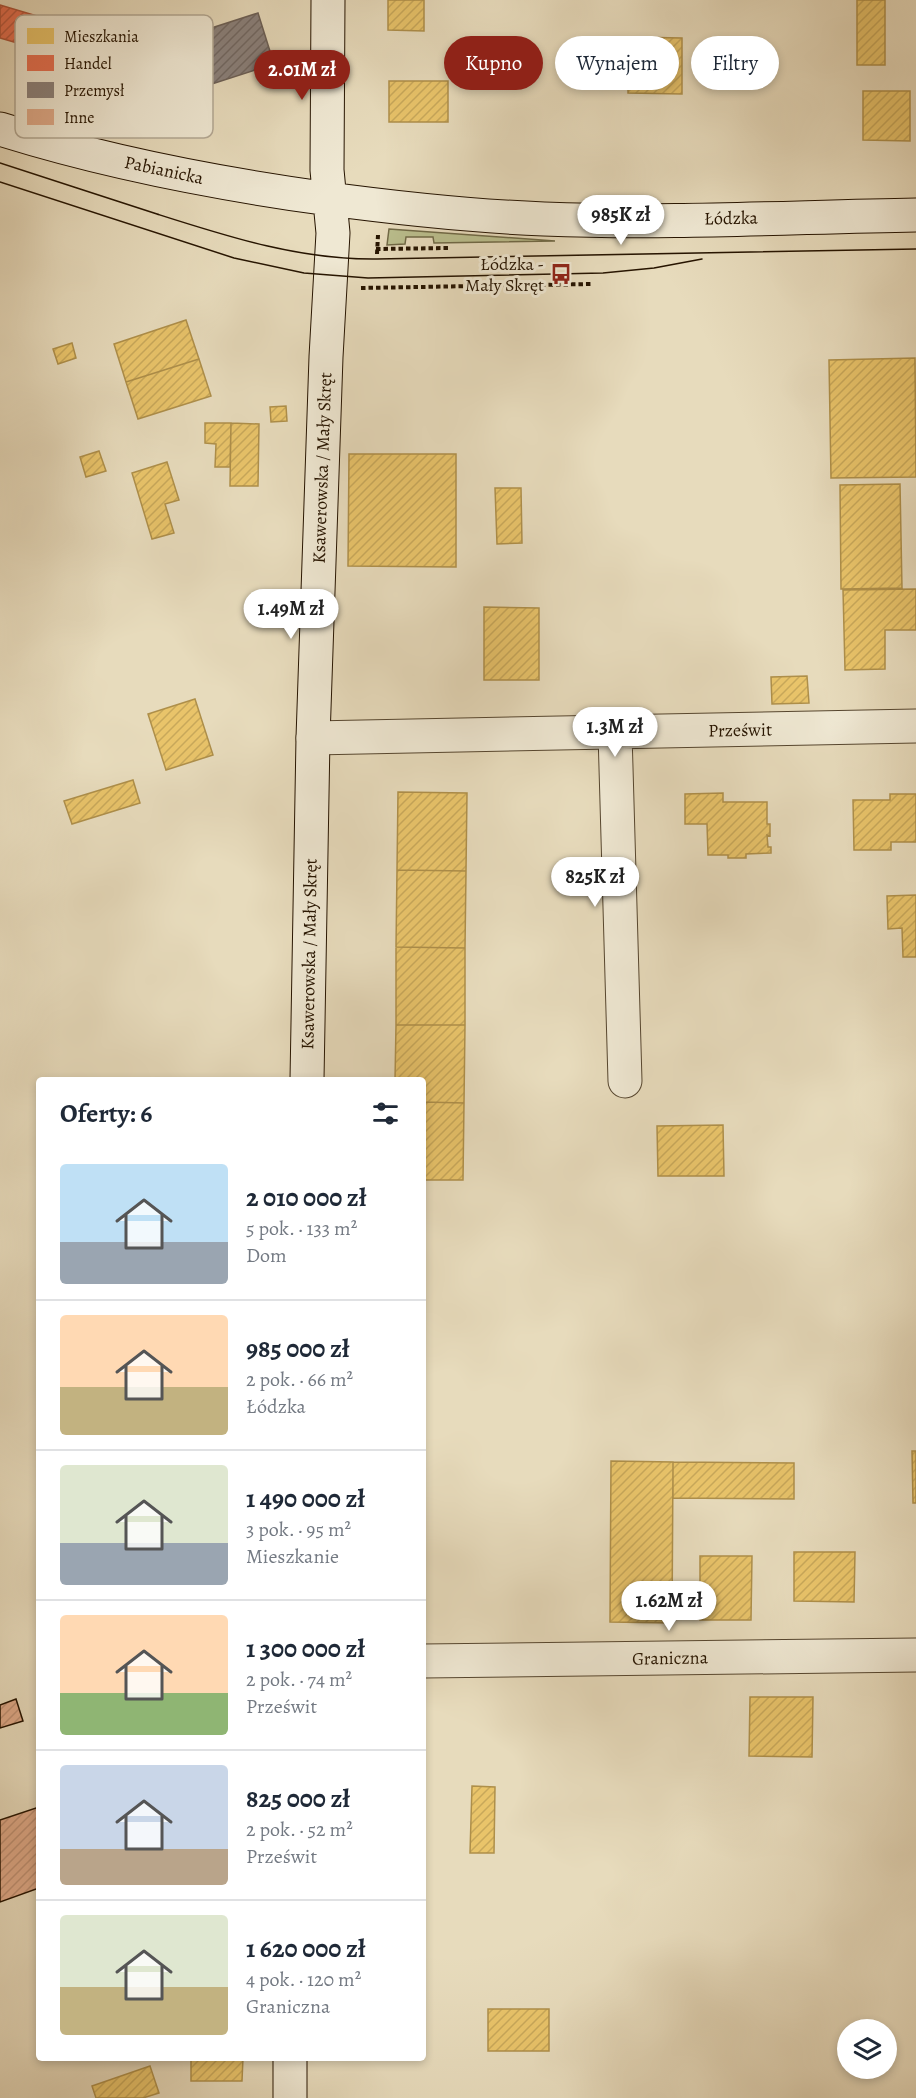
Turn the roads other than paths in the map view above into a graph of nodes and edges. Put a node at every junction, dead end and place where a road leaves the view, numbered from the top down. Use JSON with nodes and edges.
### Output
{"nodes":[{"id":1,"x":328,"y":0,"type":"edge"},
{"id":2,"x":0,"y":129,"type":"edge"},
{"id":3,"x":15,"y":133,"type":"edge"},
{"id":4,"x":31,"y":138,"type":"edge"},
{"id":5,"x":330,"y":199,"type":"junction"},
{"id":6,"x":916,"y":215,"type":"edge"},
{"id":7,"x":916,"y":726,"type":"edge"},
{"id":8,"x":615,"y":733,"type":"junction"},
{"id":9,"x":313,"y":738,"type":"junction"},
{"id":10,"x":307,"y":1077,"type":"edge"},
{"id":11,"x":625,"y":1081,"type":"dead end"},
{"id":12,"x":916,"y":1655,"type":"edge"},
{"id":13,"x":426,"y":1661,"type":"edge"},
{"id":14,"x":290,"y":2061,"type":"edge"},
{"id":15,"x":290,"y":2098,"type":"edge"}],
"edges":[{"from":1,"to":5,"type":"street","name":"Ksawerowska / Mały Skręt"},
{"from":2,"to":3,"type":"street","name":"Pabianicka"},
{"from":4,"to":5,"type":"street","name":"Pabianicka"},
{"from":5,"to":6,"type":"street","name":"Łódzka"},
{"from":5,"to":9,"type":"street","name":"Ksawerowska / Mały Skręt"},
{"from":7,"to":8,"type":"street","name":"Prześwit"},
{"from":8,"to":9,"type":"street","name":"Prześwit"},
{"from":8,"to":11,"type":"street"},
{"from":9,"to":10,"type":"street","name":"Ksawerowska / Mały Skręt"},
{"from":12,"to":13,"type":"street","name":"Graniczna"},
{"from":14,"to":15,"type":"street"}]}
